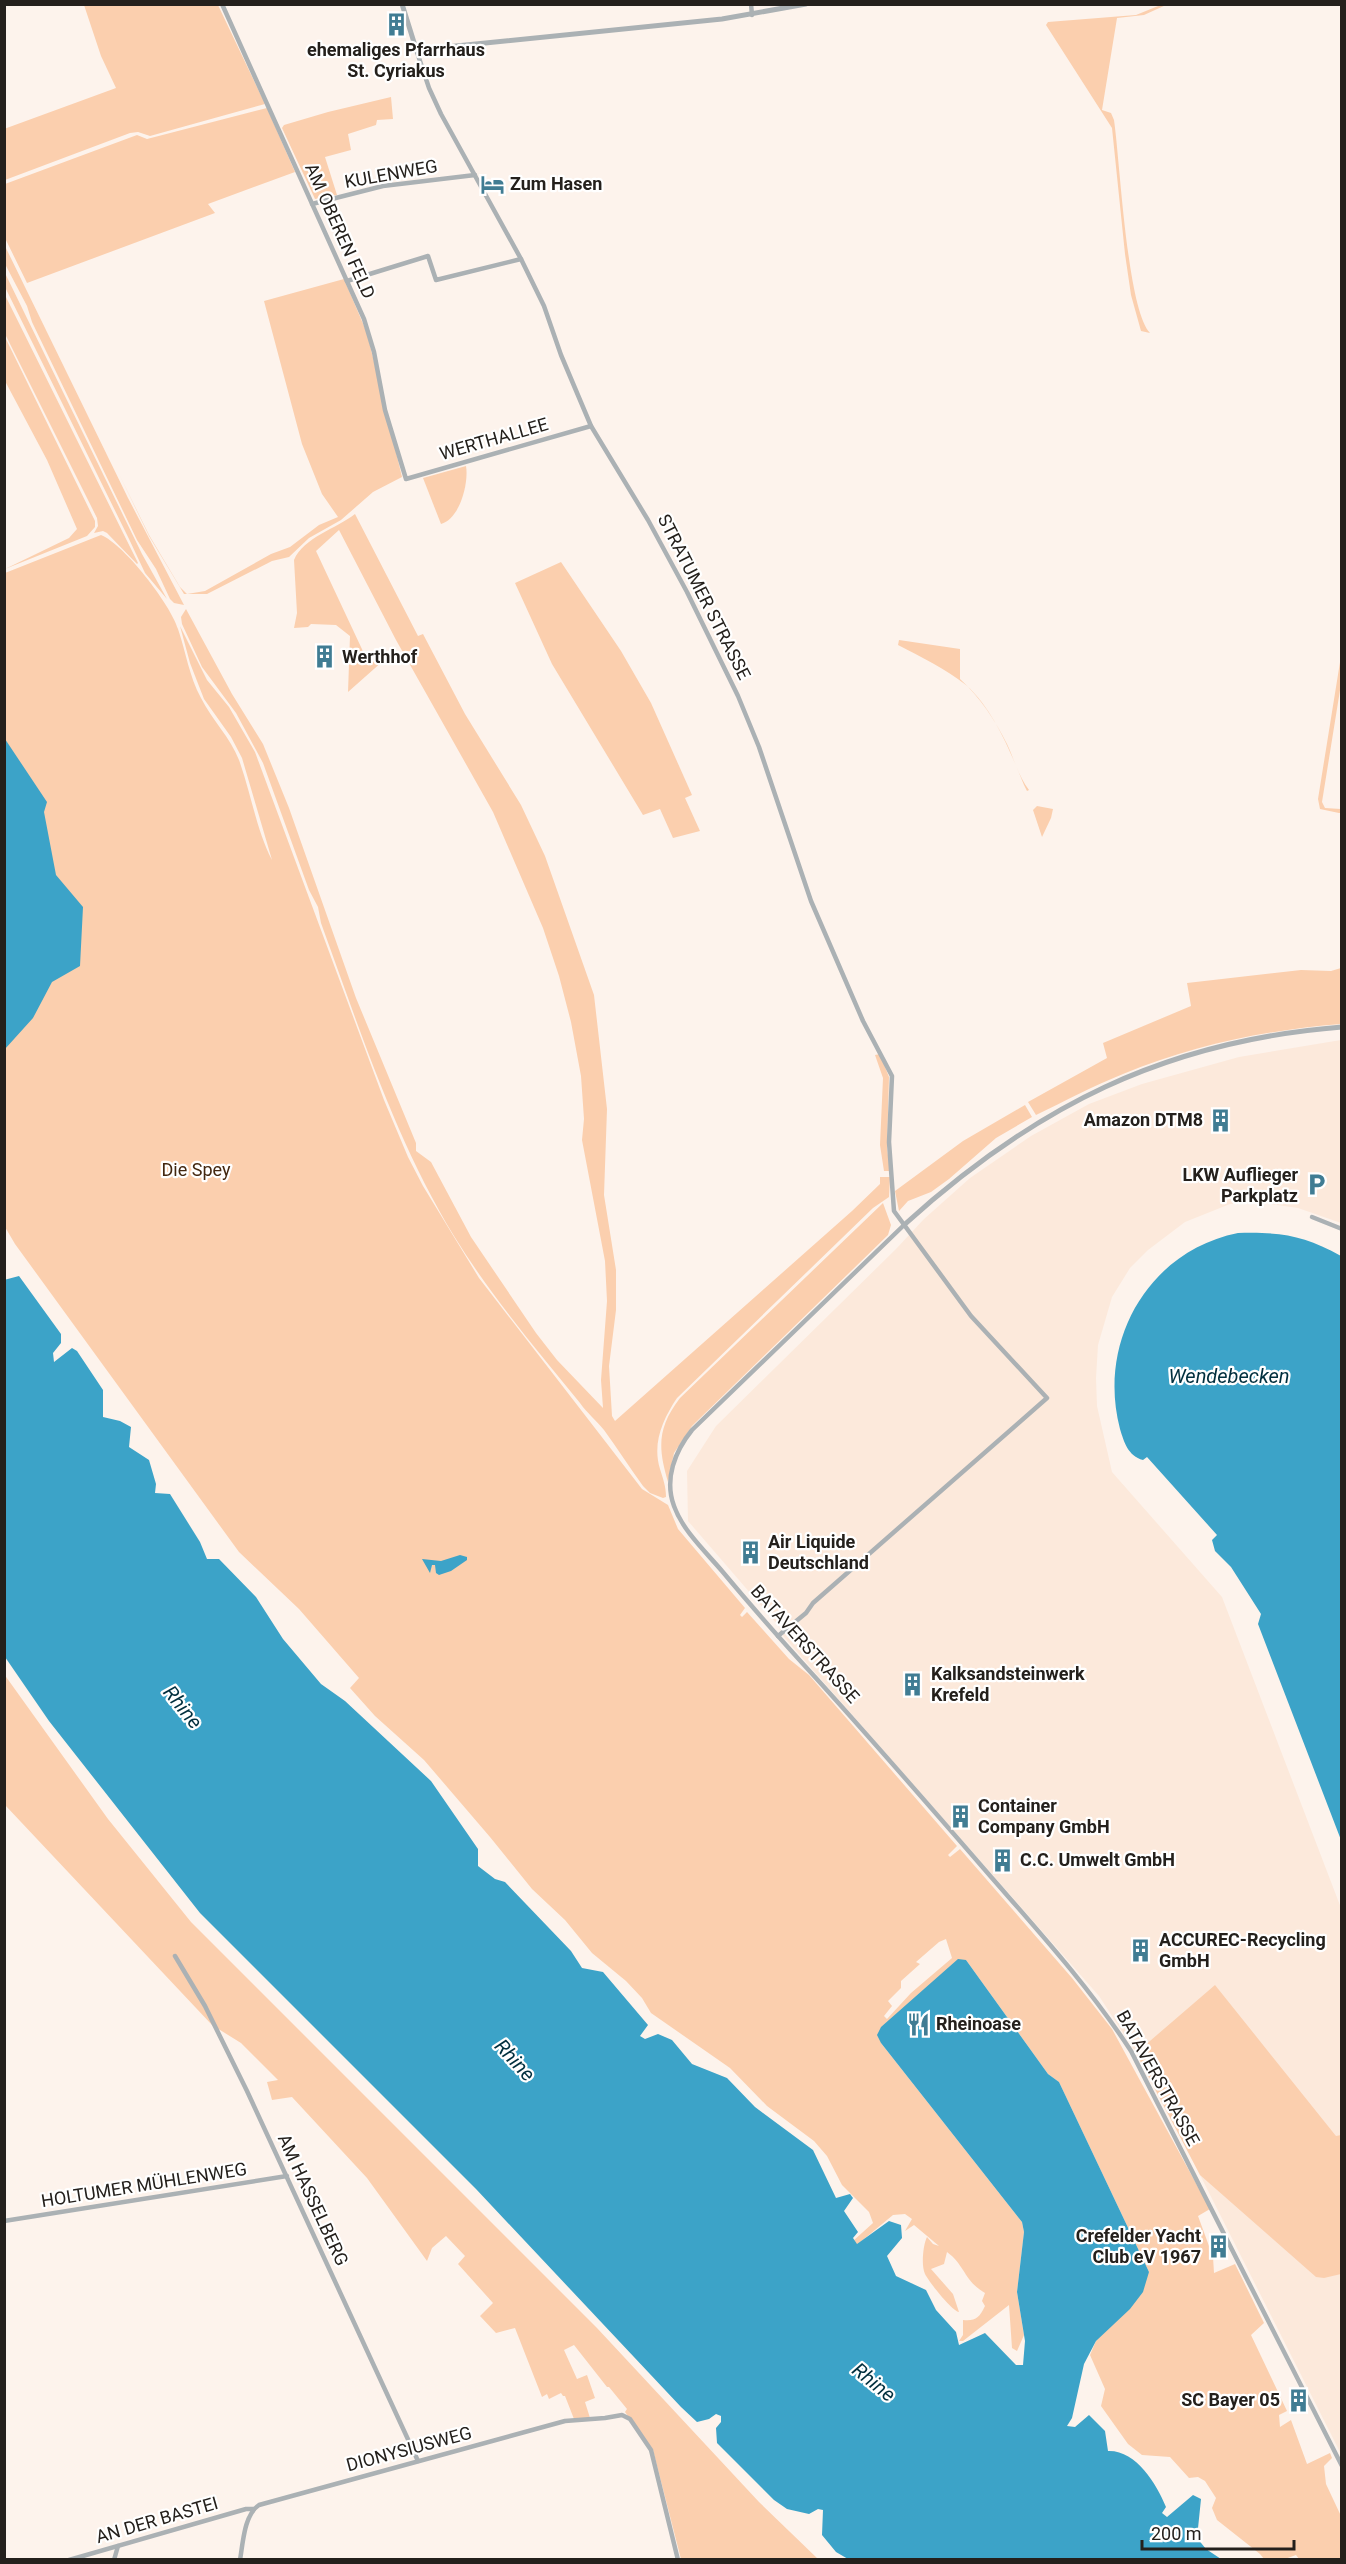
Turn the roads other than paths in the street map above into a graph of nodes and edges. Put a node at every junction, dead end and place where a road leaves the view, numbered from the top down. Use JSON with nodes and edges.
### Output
{"nodes":[{"id":1,"x":222,"y":4,"type":"edge"},
{"id":2,"x":402,"y":4,"type":"edge"},
{"id":3,"x":751,"y":4,"type":"edge"},
{"id":4,"x":806,"y":4,"type":"edge"},
{"id":5,"x":752,"y":15,"type":"junction"},
{"id":6,"x":417,"y":52,"type":"junction"},
{"id":7,"x":475,"y":175,"type":"junction"},
{"id":8,"x":312,"y":204,"type":"junction"},
{"id":9,"x":521,"y":259,"type":"junction"},
{"id":10,"x":347,"y":281,"type":"junction"},
{"id":11,"x":591,"y":426,"type":"junction"},
{"id":12,"x":406,"y":479,"type":"joint"},
{"id":13,"x":1341,"y":1027,"type":"edge"},
{"id":14,"x":1312,"y":1217,"type":"dead end"},
{"id":15,"x":903,"y":1226,"type":"junction"},
{"id":16,"x":1341,"y":1229,"type":"edge"},
{"id":17,"x":778,"y":1636,"type":"junction"},
{"id":18,"x":175,"y":1956,"type":"dead end"},
{"id":19,"x":287,"y":2176,"type":"junction"},
{"id":20,"x":4,"y":2221,"type":"edge"},
{"id":21,"x":418,"y":2461,"type":"junction"},
{"id":22,"x":1341,"y":2466,"type":"edge"},
{"id":23,"x":254,"y":2509,"type":"junction"},
{"id":24,"x":117,"y":2546,"type":"junction"},
{"id":25,"x":69,"y":2559,"type":"edge"},
{"id":26,"x":114,"y":2559,"type":"edge"},
{"id":27,"x":240,"y":2559,"type":"edge"},
{"id":28,"x":678,"y":2559,"type":"edge"}],
"edges":[{"from":1,"to":8,"type":"street","name":"AM OBEREN FELD"},
{"from":2,"to":6,"type":"street","name":"STRATUMER STRASSE"},
{"from":3,"to":5,"type":"street"},
{"from":4,"to":5,"type":"street"},
{"from":5,"to":6,"type":"street"},
{"from":6,"to":7,"type":"street","name":"STRATUMER STRASSE"},
{"from":7,"to":8,"type":"street","name":"KULENWEG"},
{"from":7,"to":9,"type":"street","name":"STRATUMER STRASSE"},
{"from":8,"to":10,"type":"street","name":"AM OBEREN FELD"},
{"from":9,"to":10,"type":"street"},
{"from":9,"to":11,"type":"street","name":"STRATUMER STRASSE"},
{"from":10,"to":12,"type":"street","name":"AM OBEREN FELD"},
{"from":11,"to":12,"type":"street","name":"WERTHALLEE"},
{"from":11,"to":15,"type":"street","name":"STRATUMER STRASSE"},
{"from":13,"to":15,"type":"street","name":"BATAVERSTRASSE"},
{"from":14,"to":16,"type":"street"},
{"from":15,"to":17,"type":"street","name":"BATAVERSTRASSE"},
{"from":15,"to":17,"type":"street","name":"STRATUMER STRASSE"},
{"from":17,"to":22,"type":"street","name":"BATAVERSTRASSE"},
{"from":18,"to":19,"type":"street","name":"AM HASSELBERG"},
{"from":19,"to":20,"type":"street","name":"HOLTUMER MÜHLENWEG"},
{"from":19,"to":21,"type":"street","name":"AM HASSELBERG"},
{"from":21,"to":23,"type":"street","name":"DIONYSIUSWEG"},
{"from":21,"to":28,"type":"street","name":"DIONYSIUSWEG"},
{"from":23,"to":24,"type":"street","name":"AN DER BASTEI"},
{"from":23,"to":27,"type":"street"},
{"from":24,"to":25,"type":"street","name":"AN DER BASTEI"},
{"from":24,"to":26,"type":"street"}]}
